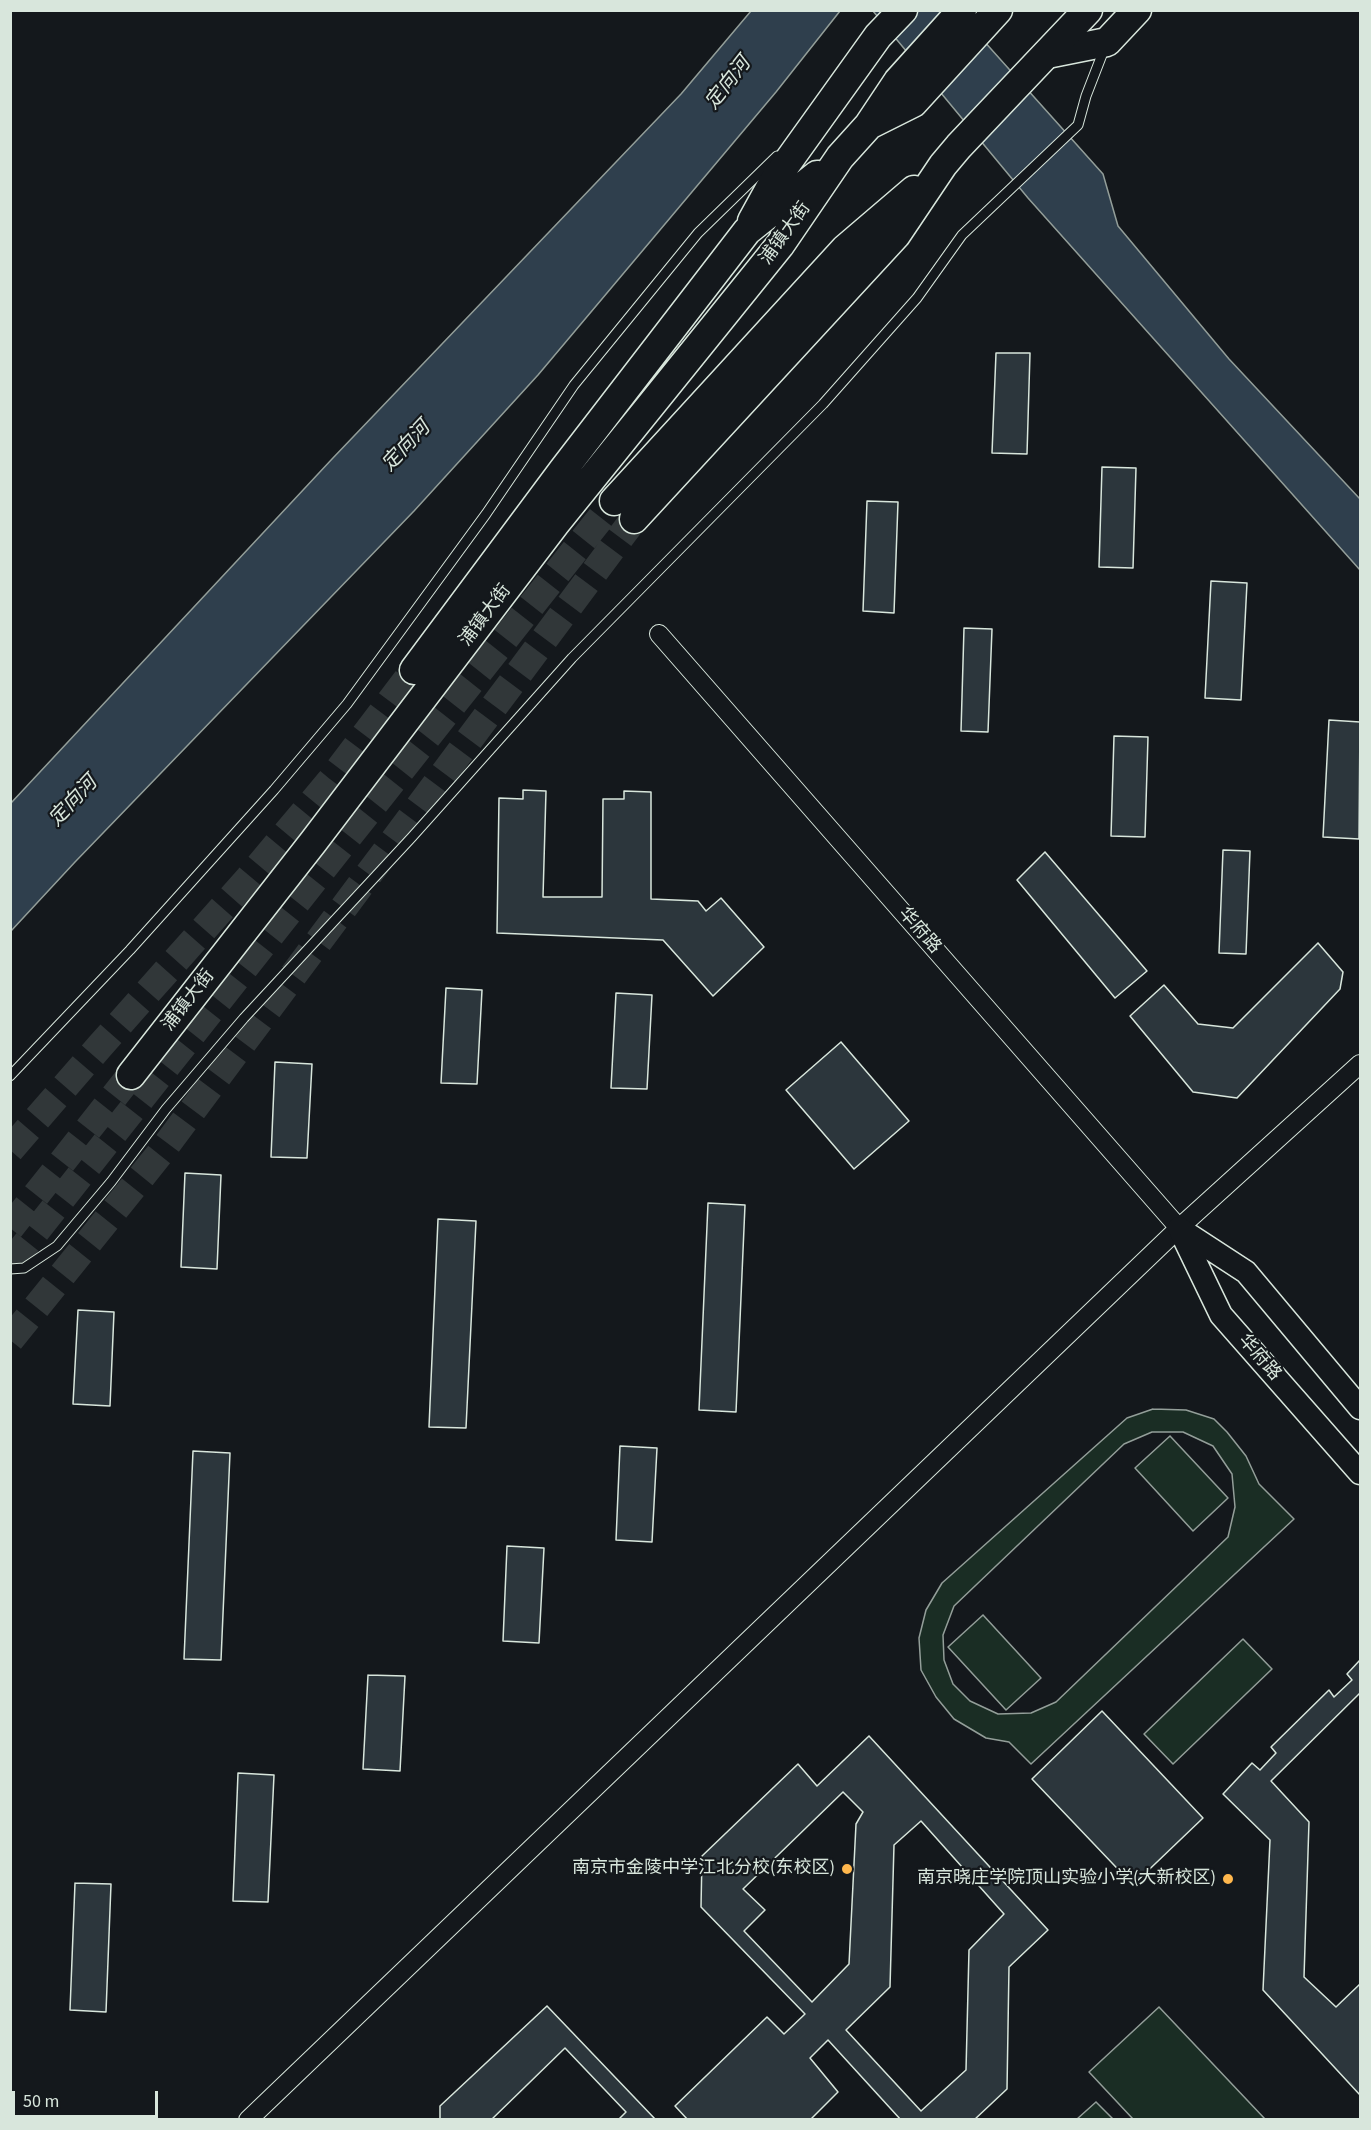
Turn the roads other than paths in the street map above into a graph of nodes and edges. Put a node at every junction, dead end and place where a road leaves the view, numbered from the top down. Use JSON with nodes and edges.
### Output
{"nodes":[{"id":1,"x":903,"y":10,"type":"edge"},
{"id":2,"x":962,"y":10,"type":"edge"},
{"id":3,"x":1066,"y":10,"type":"edge"},
{"id":4,"x":1088,"y":10,"type":"edge"},
{"id":5,"x":1137,"y":10,"type":"edge"},
{"id":6,"x":996,"y":12,"type":"edge"},
{"id":7,"x":1107,"y":42,"type":"junction"},
{"id":8,"x":1047,"y":54,"type":"junction"},
{"id":9,"x":906,"y":92,"type":"junction"},
{"id":10,"x":826,"y":109,"type":"junction"},
{"id":11,"x":840,"y":157,"type":"junction"},
{"id":12,"x":747,"y":231,"type":"junction"},
{"id":13,"x":624,"y":510,"type":"tunnel mouth"},
{"id":14,"x":659,"y":634,"type":"dead end"},
{"id":15,"x":414,"y":670,"type":"tunnel mouth"},
{"id":16,"x":1360,"y":1064,"type":"edge"},
{"id":17,"x":131,"y":1075,"type":"tunnel mouth"},
{"id":18,"x":10,"y":1076,"type":"edge"},
{"id":19,"x":1179,"y":1228,"type":"junction"},
{"id":20,"x":10,"y":1269,"type":"edge"},
{"id":21,"x":1360,"y":1408,"type":"edge"},
{"id":22,"x":1360,"y":1473,"type":"edge"},
{"id":23,"x":248,"y":2120,"type":"edge"}],
"edges":[{"from":1,"to":10,"type":"main road"},
{"from":2,"to":9,"type":"main road","name":"浦镇大街"},
{"from":3,"to":8,"type":"main road"},
{"from":4,"to":8,"type":"main road"},
{"from":5,"to":7,"type":"main road"},
{"from":6,"to":9,"type":"main road"},
{"from":7,"to":8,"type":"main road"},
{"from":7,"to":20,"type":"lane"},
{"from":8,"to":13,"type":"main road"},
{"from":9,"to":11,"type":"main road","name":"浦镇大街"},
{"from":10,"to":12,"type":"main road"},
{"from":10,"to":18,"type":"lane"},
{"from":11,"to":12,"type":"main road","name":"浦镇大街"},
{"from":11,"to":17,"type":"main road","name":"浦镇大街"},
{"from":12,"to":15,"type":"main road","name":"浦镇大街"},
{"from":14,"to":19,"type":"street","name":"华府路"},
{"from":16,"to":19,"type":"street"},
{"from":19,"to":21,"type":"street","name":"华府路"},
{"from":19,"to":22,"type":"street","name":"华府路"},
{"from":19,"to":23,"type":"street"}]}
